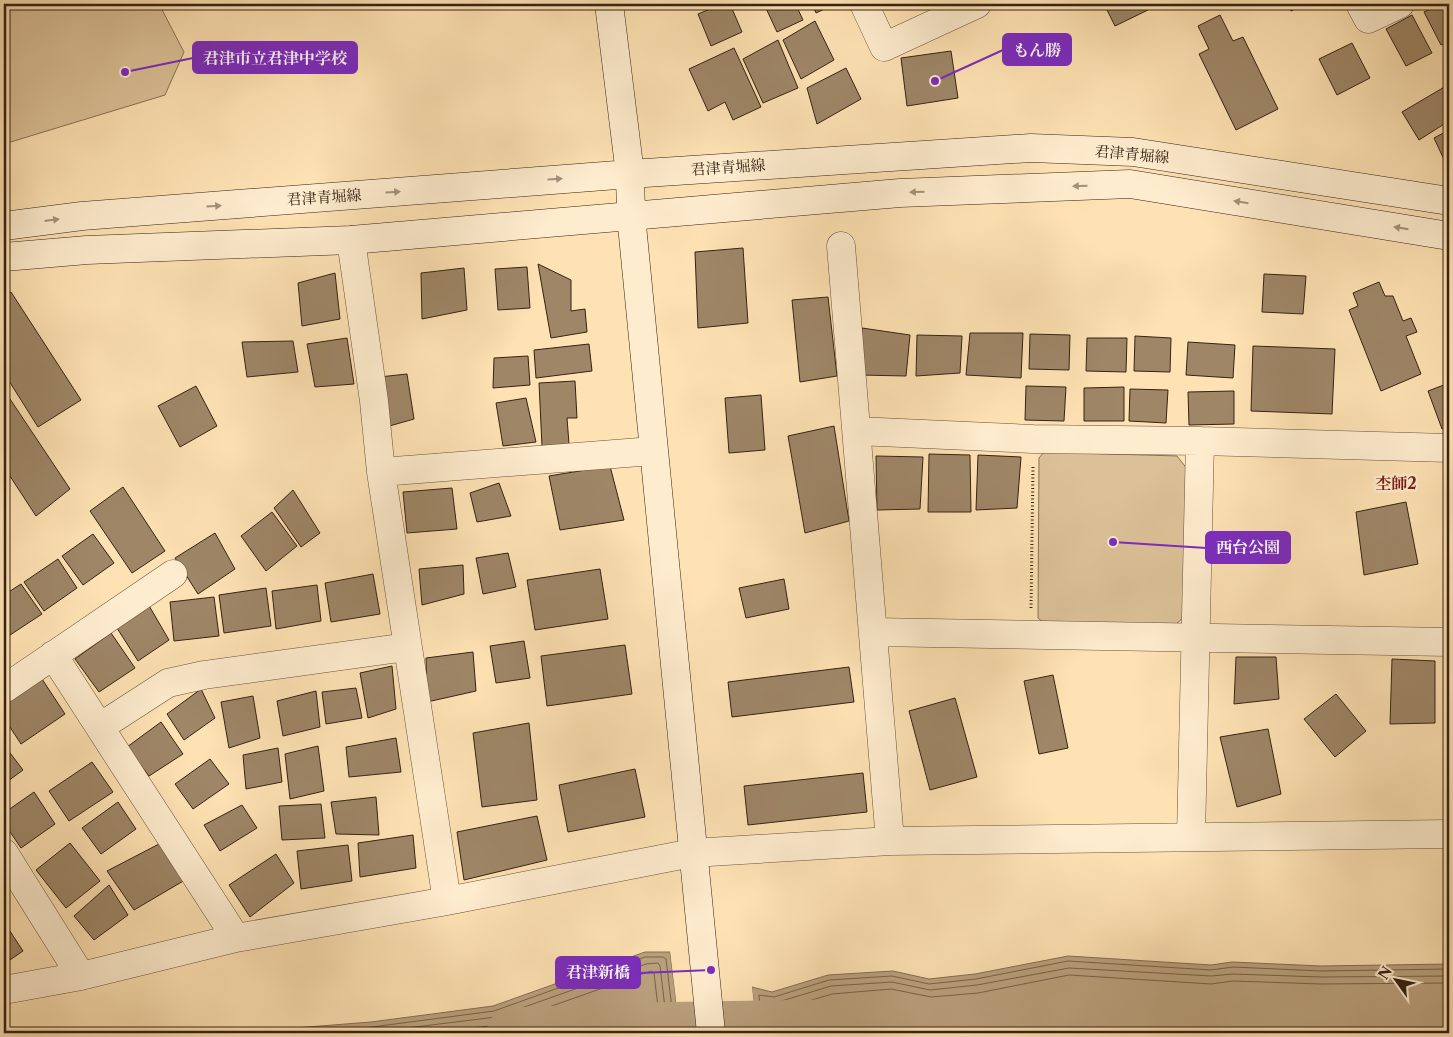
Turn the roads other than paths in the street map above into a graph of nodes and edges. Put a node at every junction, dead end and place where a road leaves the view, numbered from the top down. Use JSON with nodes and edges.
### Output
{"nodes":[{"id":1,"x":609,"y":4,"type":"edge"},
{"id":2,"x":864,"y":4,"type":"edge"},
{"id":3,"x":977,"y":4,"type":"edge"},
{"id":4,"x":1360,"y":4,"type":"edge"},
{"id":5,"x":1400,"y":4,"type":"edge"},
{"id":6,"x":630,"y":174,"type":"junction"},
{"id":7,"x":1449,"y":201,"type":"edge"},
{"id":8,"x":631,"y":215,"type":"junction"},
{"id":9,"x":4,"y":226,"type":"edge"},
{"id":10,"x":1449,"y":236,"type":"edge"},
{"id":11,"x":351,"y":240,"type":"junction"},
{"id":12,"x":841,"y":246,"type":"dead end"},
{"id":13,"x":4,"y":257,"type":"edge"},
{"id":14,"x":857,"y":431,"type":"junction"},
{"id":15,"x":1200,"y":441,"type":"junction"},
{"id":16,"x":1449,"y":448,"type":"edge"},
{"id":17,"x":653,"y":451,"type":"junction"},
{"id":18,"x":381,"y":472,"type":"junction"},
{"id":19,"x":173,"y":574,"type":"dead end"},
{"id":20,"x":873,"y":632,"type":"junction"},
{"id":21,"x":1195,"y":638,"type":"junction"},
{"id":22,"x":1449,"y":642,"type":"edge"},
{"id":23,"x":407,"y":647,"type":"junction"},
{"id":24,"x":53,"y":655,"type":"junction"},
{"id":25,"x":4,"y":689,"type":"edge"},
{"id":26,"x":100,"y":727,"type":"junction"},
{"id":27,"x":1449,"y":834,"type":"edge"},
{"id":28,"x":1190,"y":837,"type":"junction"},
{"id":29,"x":890,"y":841,"type":"junction"},
{"id":30,"x":4,"y":853,"type":"edge"},
{"id":31,"x":692,"y":853,"type":"junction"},
{"id":32,"x":447,"y":901,"type":"junction"},
{"id":33,"x":236,"y":938,"type":"junction"},
{"id":34,"x":81,"y":976,"type":"junction"},
{"id":35,"x":4,"y":990,"type":"edge"},
{"id":36,"x":711,"y":1033,"type":"edge"}],
"edges":[{"from":1,"to":6,"type":"street"},
{"from":2,"to":3,"type":"street"},
{"from":4,"to":5,"type":"street"},
{"from":6,"to":7,"type":"street","name":"君津青堀線"},
{"from":6,"to":8,"type":"street"},
{"from":9,"to":6,"type":"street","name":"君津青堀線","one_way":true},
{"from":10,"to":8,"type":"street","name":"君津青堀線","one_way":true},
{"from":8,"to":11,"type":"street","name":"君津青堀線"},
{"from":8,"to":17,"type":"street"},
{"from":11,"to":13,"type":"street","name":"君津青堀線"},
{"from":11,"to":18,"type":"street"},
{"from":12,"to":14,"type":"street"},
{"from":14,"to":15,"type":"street"},
{"from":14,"to":20,"type":"street"},
{"from":15,"to":16,"type":"street"},
{"from":15,"to":21,"type":"street"},
{"from":17,"to":18,"type":"street"},
{"from":17,"to":31,"type":"street"},
{"from":18,"to":23,"type":"street"},
{"from":19,"to":24,"type":"street"},
{"from":20,"to":21,"type":"street"},
{"from":20,"to":29,"type":"street"},
{"from":21,"to":22,"type":"street"},
{"from":21,"to":28,"type":"street"},
{"from":23,"to":26,"type":"street"},
{"from":23,"to":32,"type":"street"},
{"from":24,"to":25,"type":"street"},
{"from":24,"to":26,"type":"street"},
{"from":26,"to":33,"type":"street"},
{"from":27,"to":28,"type":"street"},
{"from":28,"to":29,"type":"street"},
{"from":29,"to":31,"type":"street"},
{"from":30,"to":34,"type":"street"},
{"from":31,"to":32,"type":"street"},
{"from":31,"to":36,"type":"street"},
{"from":32,"to":33,"type":"street"},
{"from":33,"to":34,"type":"street"},
{"from":34,"to":35,"type":"street"}]}
